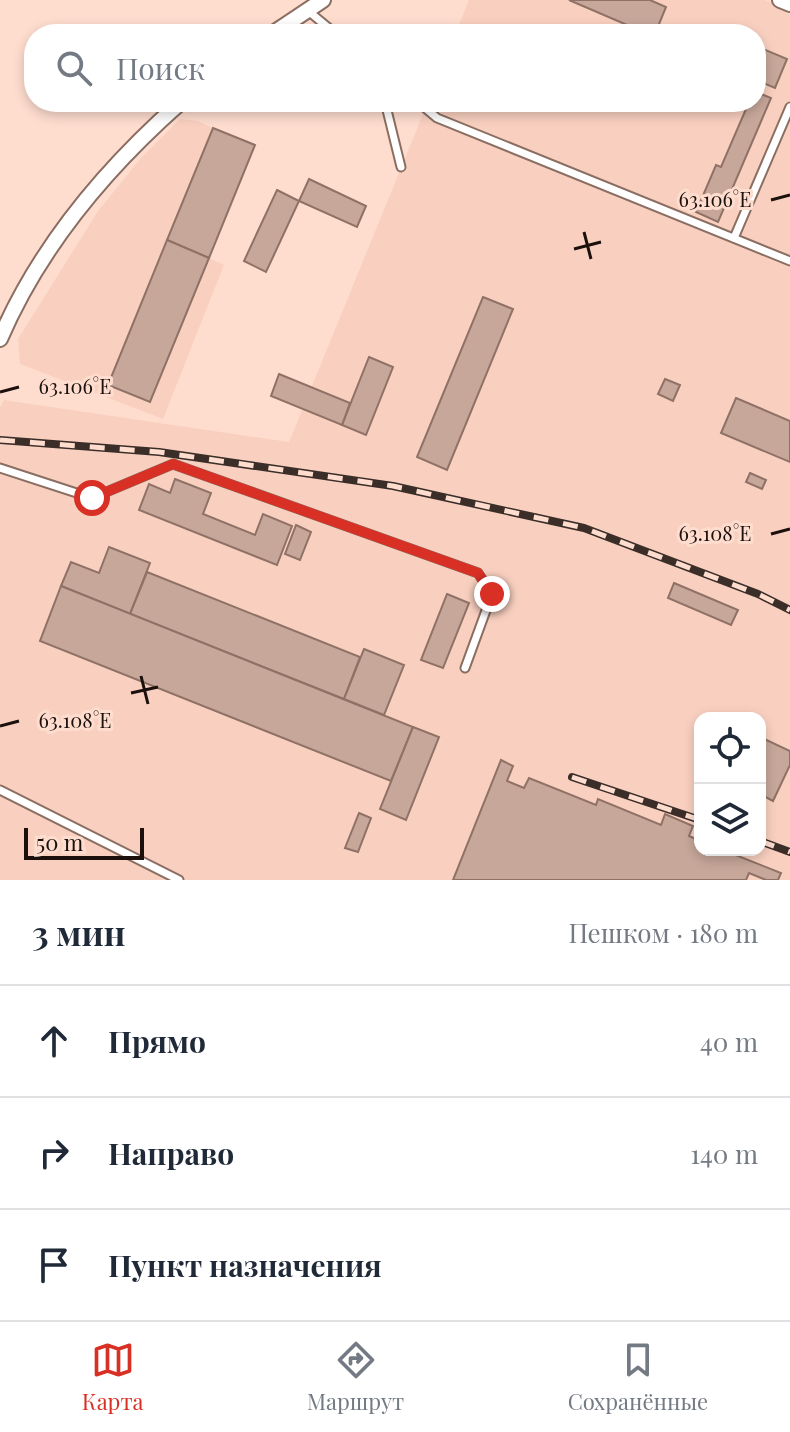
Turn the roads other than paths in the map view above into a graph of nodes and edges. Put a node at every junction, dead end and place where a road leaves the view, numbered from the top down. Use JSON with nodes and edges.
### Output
{"nodes":[{"id":1,"x":323,"y":0,"type":"edge"},
{"id":2,"x":780,"y":0,"type":"edge"},
{"id":3,"x":790,"y":4,"type":"edge"},
{"id":4,"x":307,"y":10,"type":"junction"},
{"id":5,"x":287,"y":24,"type":"edge"},
{"id":6,"x":324,"y":24,"type":"edge"},
{"id":7,"x":790,"y":107,"type":"edge"},
{"id":8,"x":169,"y":112,"type":"edge"},
{"id":9,"x":387,"y":112,"type":"edge"},
{"id":10,"x":430,"y":112,"type":"edge"},
{"id":11,"x":401,"y":167,"type":"dead end"},
{"id":12,"x":734,"y":238,"type":"junction"},
{"id":13,"x":790,"y":261,"type":"edge"},
{"id":14,"x":0,"y":339,"type":"edge"},
{"id":15,"x":0,"y":468,"type":"edge"},
{"id":16,"x":465,"y":668,"type":"dead end"},
{"id":17,"x":0,"y":790,"type":"edge"},
{"id":18,"x":179,"y":880,"type":"edge"}],
"edges":[{"from":1,"to":4,"type":"street"},
{"from":2,"to":3,"type":"street"},
{"from":4,"to":5,"type":"street"},
{"from":4,"to":6,"type":"lane"},
{"from":7,"to":12,"type":"lane"},
{"from":8,"to":14,"type":"street"},
{"from":9,"to":11,"type":"lane"},
{"from":10,"to":12,"type":"lane"},
{"from":12,"to":13,"type":"lane"},
{"from":15,"to":16,"type":"lane"},
{"from":17,"to":18,"type":"lane"}]}
